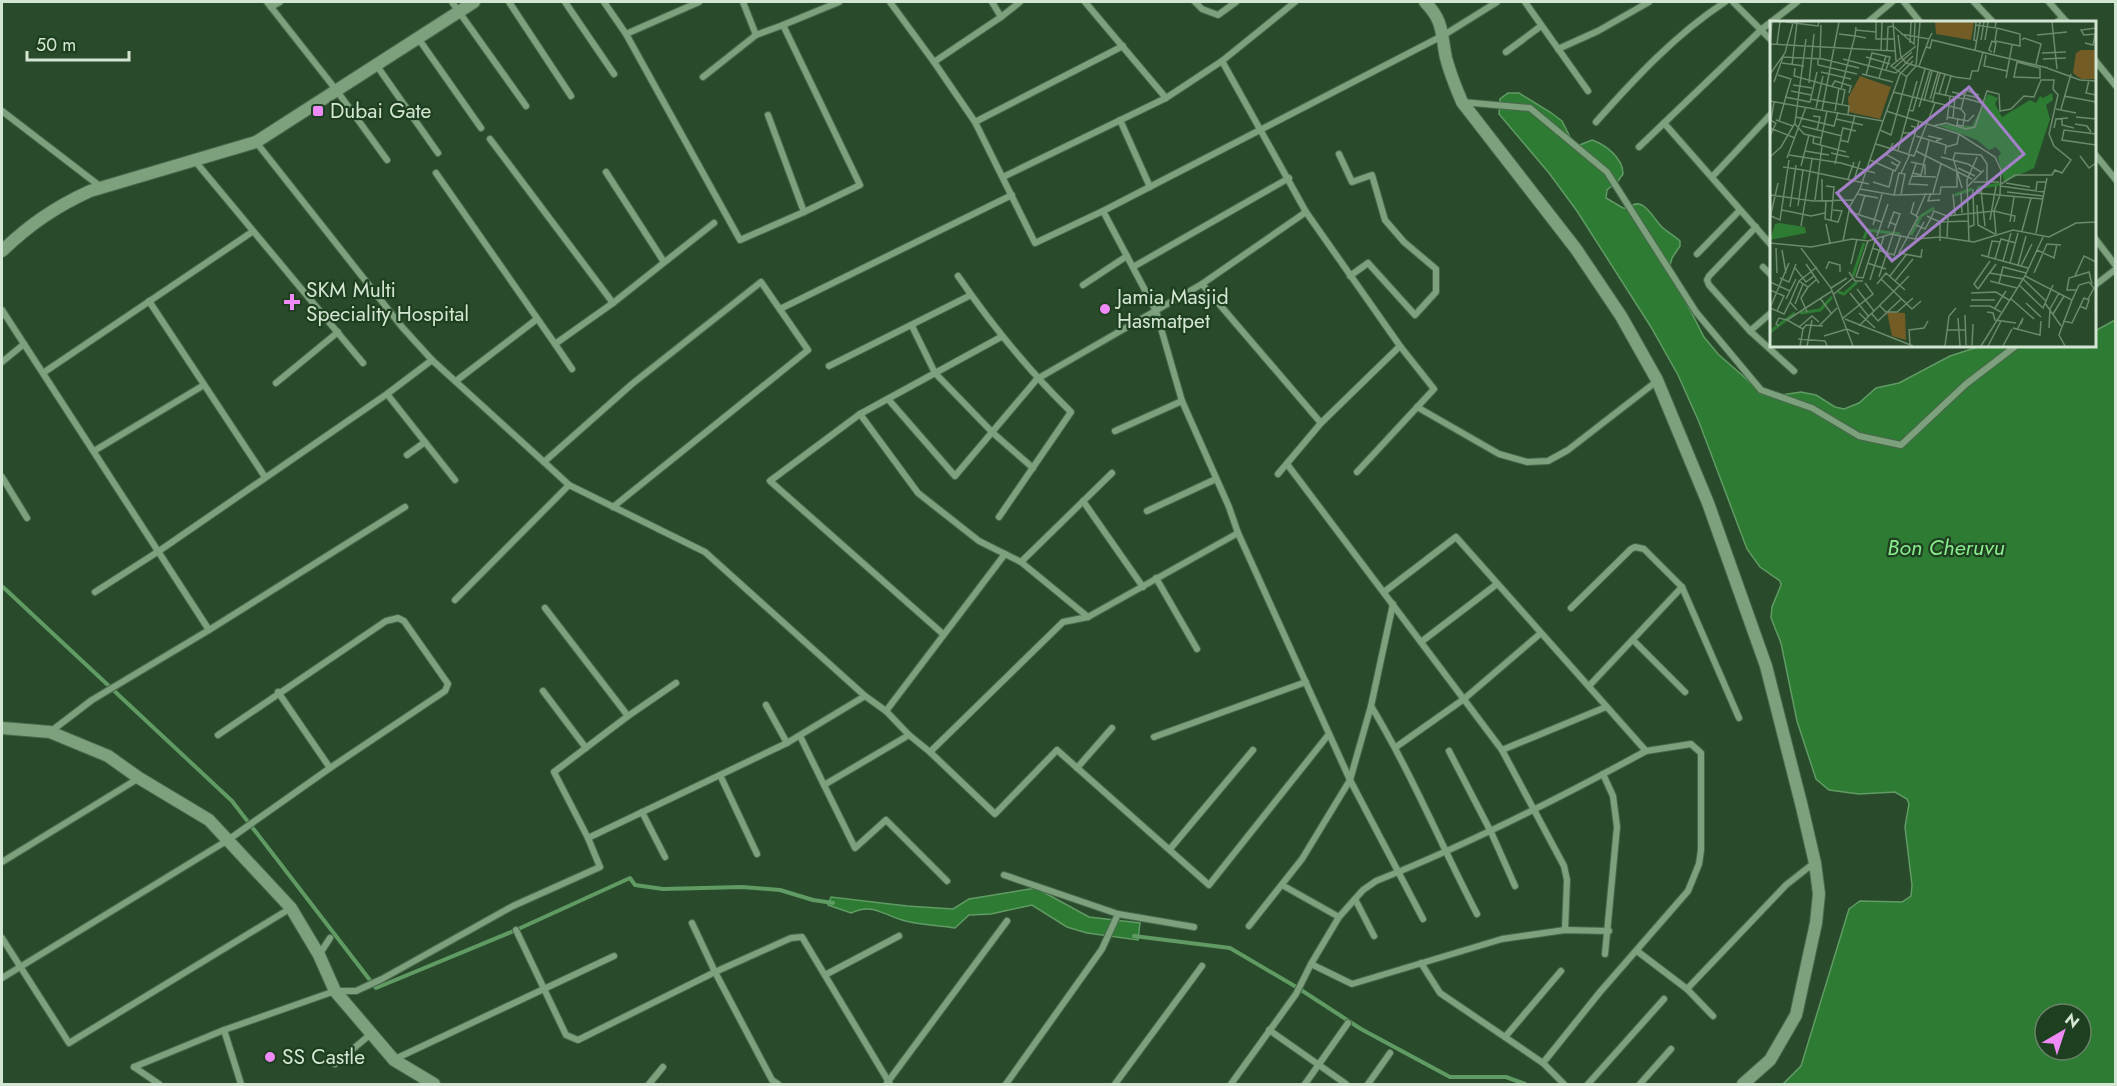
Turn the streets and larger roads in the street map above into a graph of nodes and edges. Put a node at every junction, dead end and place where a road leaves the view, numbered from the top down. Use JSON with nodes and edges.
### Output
{"nodes":[{"id":1,"x":280,"y":2,"type":"edge"},
{"id":2,"x":474,"y":2,"type":"edge"},
{"id":3,"x":510,"y":2,"type":"edge"},
{"id":4,"x":565,"y":2,"type":"edge"},
{"id":5,"x":604,"y":2,"type":"edge"},
{"id":6,"x":699,"y":2,"type":"edge"},
{"id":7,"x":742,"y":2,"type":"edge"},
{"id":8,"x":819,"y":2,"type":"edge"},
{"id":9,"x":839,"y":2,"type":"edge"},
{"id":10,"x":890,"y":2,"type":"edge"},
{"id":11,"x":992,"y":2,"type":"edge"},
{"id":12,"x":1020,"y":2,"type":"edge"},
{"id":13,"x":1085,"y":2,"type":"edge"},
{"id":14,"x":1195,"y":2,"type":"edge"},
{"id":15,"x":1236,"y":2,"type":"edge"},
{"id":16,"x":1295,"y":2,"type":"edge"},
{"id":17,"x":1425,"y":2,"type":"edge"},
{"id":18,"x":1497,"y":2,"type":"edge"},
{"id":19,"x":1525,"y":2,"type":"edge"},
{"id":20,"x":1649,"y":2,"type":"edge"},
{"id":21,"x":1725,"y":2,"type":"edge"},
{"id":22,"x":1733,"y":2,"type":"edge"},
{"id":23,"x":1797,"y":2,"type":"edge"},
{"id":24,"x":1892,"y":2,"type":"edge"},
{"id":25,"x":1904,"y":2,"type":"edge"},
{"id":26,"x":1974,"y":2,"type":"edge"},
{"id":27,"x":2049,"y":2,"type":"edge"},
{"id":28,"x":269,"y":4,"type":"edge"},
{"id":29,"x":455,"y":7,"type":"edge"},
{"id":30,"x":823,"y":9,"type":"junction"},
{"id":31,"x":1001,"y":17,"type":"junction"},
{"id":32,"x":2065,"y":20,"type":"edge"},
{"id":33,"x":1772,"y":21,"type":"edge"},
{"id":34,"x":1869,"y":21,"type":"edge"},
{"id":35,"x":1919,"y":21,"type":"edge"},
{"id":36,"x":1992,"y":21,"type":"edge"},
{"id":37,"x":1770,"y":23,"type":"edge"},
{"id":38,"x":783,"y":25,"type":"junction"},
{"id":39,"x":1541,"y":26,"type":"junction"},
{"id":40,"x":1762,"y":29,"type":"junction"},
{"id":41,"x":626,"y":34,"type":"junction"},
{"id":42,"x":756,"y":35,"type":"junction"},
{"id":43,"x":1444,"y":35,"type":"junction"},
{"id":44,"x":418,"y":38,"type":"junction"},
{"id":45,"x":1770,"y":39,"type":"edge"},
{"id":46,"x":1123,"y":45,"type":"junction"},
{"id":47,"x":1558,"y":49,"type":"junction"},
{"id":48,"x":1506,"y":52,"type":"dead end"},
{"id":49,"x":1222,"y":61,"type":"junction"},
{"id":50,"x":934,"y":62,"type":"junction"},
{"id":51,"x":2096,"y":62,"type":"edge"},
{"id":52,"x":377,"y":66,"type":"junction"},
{"id":53,"x":614,"y":74,"type":"dead end"},
{"id":54,"x":703,"y":77,"type":"dead end"},
{"id":55,"x":2115,"y":86,"type":"edge"},
{"id":56,"x":337,"y":91,"type":"junction"},
{"id":57,"x":1588,"y":91,"type":"dead end"},
{"id":58,"x":571,"y":96,"type":"dead end"},
{"id":59,"x":1166,"y":98,"type":"junction"},
{"id":60,"x":1462,"y":102,"type":"junction"},
{"id":61,"x":526,"y":106,"type":"dead end"},
{"id":62,"x":2,"y":111,"type":"edge"},
{"id":63,"x":768,"y":115,"type":"dead end"},
{"id":64,"x":1770,"y":115,"type":"edge"},
{"id":65,"x":1120,"y":120,"type":"junction"},
{"id":66,"x":975,"y":122,"type":"junction"},
{"id":67,"x":1596,"y":122,"type":"dead end"},
{"id":68,"x":1664,"y":123,"type":"junction"},
{"id":69,"x":481,"y":128,"type":"dead end"},
{"id":70,"x":1259,"y":131,"type":"junction"},
{"id":71,"x":490,"y":139,"type":"dead end"},
{"id":72,"x":256,"y":142,"type":"junction"},
{"id":73,"x":1639,"y":147,"type":"dead end"},
{"id":74,"x":438,"y":153,"type":"dead end"},
{"id":75,"x":1338,"y":154,"type":"dead end"},
{"id":76,"x":2096,"y":156,"type":"edge"},
{"id":77,"x":387,"y":160,"type":"dead end"},
{"id":78,"x":195,"y":161,"type":"junction"},
{"id":79,"x":606,"y":171,"type":"dead end"},
{"id":80,"x":436,"y":173,"type":"dead end"},
{"id":81,"x":1003,"y":177,"type":"junction"},
{"id":82,"x":1712,"y":177,"type":"junction"},
{"id":83,"x":1289,"y":178,"type":"junction"},
{"id":84,"x":2115,"y":180,"type":"edge"},
{"id":85,"x":1150,"y":187,"type":"junction"},
{"id":86,"x":102,"y":188,"type":"junction"},
{"id":87,"x":1012,"y":195,"type":"junction"},
{"id":88,"x":1740,"y":210,"type":"junction"},
{"id":89,"x":1103,"y":211,"type":"junction"},
{"id":90,"x":804,"y":212,"type":"junction"},
{"id":91,"x":1306,"y":212,"type":"junction"},
{"id":92,"x":714,"y":223,"type":"dead end"},
{"id":93,"x":1756,"y":227,"type":"junction"},
{"id":94,"x":252,"y":232,"type":"junction"},
{"id":95,"x":2096,"y":240,"type":"edge"},
{"id":96,"x":1770,"y":244,"type":"edge"},
{"id":97,"x":2,"y":251,"type":"edge"},
{"id":98,"x":1697,"y":255,"type":"dead end"},
{"id":99,"x":1127,"y":256,"type":"junction"},
{"id":100,"x":664,"y":262,"type":"junction"},
{"id":101,"x":1133,"y":267,"type":"junction"},
{"id":102,"x":1763,"y":267,"type":"dead end"},
{"id":103,"x":2115,"y":268,"type":"edge"},
{"id":104,"x":1770,"y":274,"type":"edge"},
{"id":105,"x":958,"y":276,"type":"dead end"},
{"id":106,"x":1350,"y":276,"type":"junction"},
{"id":107,"x":1202,"y":284,"type":"junction"},
{"id":108,"x":2096,"y":284,"type":"edge"},
{"id":109,"x":1083,"y":285,"type":"dead end"},
{"id":110,"x":971,"y":295,"type":"junction"},
{"id":111,"x":149,"y":301,"type":"junction"},
{"id":112,"x":613,"y":303,"type":"junction"},
{"id":113,"x":780,"y":309,"type":"junction"},
{"id":114,"x":2,"y":310,"type":"edge"},
{"id":115,"x":1156,"y":311,"type":"junction"},
{"id":116,"x":1770,"y":314,"type":"edge"},
{"id":117,"x":537,"y":319,"type":"junction"},
{"id":118,"x":912,"y":326,"type":"junction"},
{"id":119,"x":1750,"y":331,"type":"junction"},
{"id":120,"x":339,"y":332,"type":"junction"},
{"id":121,"x":1001,"y":337,"type":"junction"},
{"id":122,"x":24,"y":344,"type":"junction"},
{"id":123,"x":555,"y":344,"type":"junction"},
{"id":124,"x":1400,"y":346,"type":"junction"},
{"id":125,"x":2016,"y":346,"type":"edge"},
{"id":126,"x":432,"y":360,"type":"junction"},
{"id":127,"x":2,"y":362,"type":"edge"},
{"id":128,"x":363,"y":363,"type":"dead end"},
{"id":129,"x":829,"y":366,"type":"dead end"},
{"id":130,"x":572,"y":369,"type":"dead end"},
{"id":131,"x":1794,"y":371,"type":"dead end"},
{"id":132,"x":43,"y":373,"type":"junction"},
{"id":133,"x":935,"y":373,"type":"junction"},
{"id":134,"x":1037,"y":379,"type":"junction"},
{"id":135,"x":1657,"y":380,"type":"junction"},
{"id":136,"x":456,"y":381,"type":"junction"},
{"id":137,"x":276,"y":384,"type":"dead end"},
{"id":138,"x":204,"y":385,"type":"junction"},
{"id":139,"x":387,"y":394,"type":"junction"},
{"id":140,"x":888,"y":399,"type":"junction"},
{"id":141,"x":1182,"y":401,"type":"junction"},
{"id":142,"x":1417,"y":407,"type":"junction"},
{"id":143,"x":860,"y":414,"type":"junction"},
{"id":144,"x":1321,"y":423,"type":"junction"},
{"id":145,"x":1115,"y":431,"type":"dead end"},
{"id":146,"x":993,"y":433,"type":"junction"},
{"id":147,"x":425,"y":442,"type":"junction"},
{"id":148,"x":94,"y":451,"type":"junction"},
{"id":149,"x":407,"y":455,"type":"dead end"},
{"id":150,"x":544,"y":462,"type":"junction"},
{"id":151,"x":1287,"y":464,"type":"junction"},
{"id":152,"x":1033,"y":468,"type":"junction"},
{"id":153,"x":1357,"y":472,"type":"dead end"},
{"id":154,"x":1112,"y":473,"type":"dead end"},
{"id":155,"x":1278,"y":474,"type":"dead end"},
{"id":156,"x":2,"y":477,"type":"edge"},
{"id":157,"x":265,"y":477,"type":"junction"},
{"id":158,"x":455,"y":480,"type":"dead end"},
{"id":159,"x":1216,"y":480,"type":"junction"},
{"id":160,"x":569,"y":485,"type":"junction"},
{"id":161,"x":1083,"y":501,"type":"junction"},
{"id":162,"x":405,"y":507,"type":"dead end"},
{"id":163,"x":613,"y":507,"type":"junction"},
{"id":164,"x":1147,"y":510,"type":"dead end"},
{"id":165,"x":999,"y":517,"type":"dead end"},
{"id":166,"x":27,"y":518,"type":"dead end"},
{"id":167,"x":1238,"y":533,"type":"junction"},
{"id":168,"x":159,"y":551,"type":"junction"},
{"id":169,"x":1005,"y":554,"type":"junction"},
{"id":170,"x":1021,"y":562,"type":"junction"},
{"id":171,"x":1156,"y":578,"type":"junction"},
{"id":172,"x":1497,"y":584,"type":"junction"},
{"id":173,"x":1143,"y":587,"type":"junction"},
{"id":174,"x":1682,"y":587,"type":"junction"},
{"id":175,"x":95,"y":592,"type":"dead end"},
{"id":176,"x":1384,"y":592,"type":"junction"},
{"id":177,"x":455,"y":600,"type":"dead end"},
{"id":178,"x":1393,"y":604,"type":"junction"},
{"id":179,"x":545,"y":608,"type":"dead end"},
{"id":180,"x":1571,"y":608,"type":"dead end"},
{"id":181,"x":1088,"y":617,"type":"junction"},
{"id":182,"x":210,"y":630,"type":"junction"},
{"id":183,"x":1541,"y":633,"type":"junction"},
{"id":184,"x":943,"y":634,"type":"junction"},
{"id":185,"x":1633,"y":639,"type":"junction"},
{"id":186,"x":1421,"y":642,"type":"junction"},
{"id":187,"x":1197,"y":649,"type":"dead end"},
{"id":188,"x":1306,"y":682,"type":"junction"},
{"id":189,"x":676,"y":683,"type":"dead end"},
{"id":190,"x":1589,"y":686,"type":"junction"},
{"id":191,"x":543,"y":691,"type":"dead end"},
{"id":192,"x":278,"y":692,"type":"junction"},
{"id":193,"x":1685,"y":692,"type":"dead end"},
{"id":194,"x":865,"y":696,"type":"junction"},
{"id":195,"x":1464,"y":699,"type":"junction"},
{"id":196,"x":766,"y":705,"type":"dead end"},
{"id":197,"x":1371,"y":706,"type":"junction"},
{"id":198,"x":1606,"y":707,"type":"junction"},
{"id":199,"x":886,"y":711,"type":"junction"},
{"id":200,"x":628,"y":716,"type":"junction"},
{"id":201,"x":1739,"y":718,"type":"dead end"},
{"id":202,"x":2,"y":728,"type":"edge"},
{"id":203,"x":1113,"y":728,"type":"dead end"},
{"id":204,"x":50,"y":732,"type":"junction"},
{"id":205,"x":1329,"y":734,"type":"junction"},
{"id":206,"x":218,"y":735,"type":"dead end"},
{"id":207,"x":909,"y":735,"type":"junction"},
{"id":208,"x":800,"y":736,"type":"junction"},
{"id":209,"x":1154,"y":737,"type":"dead end"},
{"id":210,"x":787,"y":743,"type":"junction"},
{"id":211,"x":1396,"y":747,"type":"junction"},
{"id":212,"x":586,"y":748,"type":"junction"},
{"id":213,"x":1254,"y":750,"type":"dead end"},
{"id":214,"x":1502,"y":750,"type":"junction"},
{"id":215,"x":1646,"y":751,"type":"junction"},
{"id":216,"x":930,"y":752,"type":"junction"},
{"id":217,"x":1449,"y":752,"type":"dead end"},
{"id":218,"x":330,"y":768,"type":"junction"},
{"id":219,"x":1077,"y":768,"type":"junction"},
{"id":220,"x":1603,"y":774,"type":"junction"},
{"id":221,"x":720,"y":775,"type":"junction"},
{"id":222,"x":139,"y":778,"type":"junction"},
{"id":223,"x":1350,"y":780,"type":"junction"},
{"id":224,"x":824,"y":785,"type":"junction"},
{"id":225,"x":1534,"y":811,"type":"junction"},
{"id":226,"x":642,"y":812,"type":"junction"},
{"id":227,"x":1491,"y":832,"type":"junction"},
{"id":228,"x":588,"y":838,"type":"junction"},
{"id":229,"x":228,"y":840,"type":"junction"},
{"id":230,"x":1170,"y":849,"type":"junction"},
{"id":231,"x":1444,"y":852,"type":"junction"},
{"id":232,"x":757,"y":854,"type":"dead end"},
{"id":233,"x":665,"y":857,"type":"dead end"},
{"id":234,"x":2,"y":862,"type":"edge"},
{"id":235,"x":1815,"y":862,"type":"junction"},
{"id":236,"x":1398,"y":873,"type":"junction"},
{"id":237,"x":1004,"y":875,"type":"dead end"},
{"id":238,"x":947,"y":880,"type":"dead end"},
{"id":239,"x":1282,"y":885,"type":"junction"},
{"id":240,"x":1515,"y":886,"type":"dead end"},
{"id":241,"x":1355,"y":899,"type":"junction"},
{"id":242,"x":291,"y":908,"type":"junction"},
{"id":243,"x":1118,"y":914,"type":"junction"},
{"id":244,"x":1477,"y":914,"type":"dead end"},
{"id":245,"x":1339,"y":917,"type":"junction"},
{"id":246,"x":1423,"y":919,"type":"dead end"},
{"id":247,"x":1006,"y":921,"type":"dead end"},
{"id":248,"x":692,"y":923,"type":"dead end"},
{"id":249,"x":1249,"y":926,"type":"dead end"},
{"id":250,"x":1194,"y":927,"type":"dead end"},
{"id":251,"x":516,"y":930,"type":"dead end"},
{"id":252,"x":1564,"y":930,"type":"junction"},
{"id":253,"x":1609,"y":931,"type":"junction"},
{"id":254,"x":899,"y":936,"type":"dead end"},
{"id":255,"x":1374,"y":936,"type":"dead end"},
{"id":256,"x":2,"y":938,"type":"edge"},
{"id":257,"x":330,"y":938,"type":"dead end"},
{"id":258,"x":1637,"y":951,"type":"junction"},
{"id":259,"x":1605,"y":954,"type":"dead end"},
{"id":260,"x":319,"y":955,"type":"junction"},
{"id":261,"x":614,"y":956,"type":"dead end"},
{"id":262,"x":1421,"y":963,"type":"junction"},
{"id":263,"x":1311,"y":964,"type":"junction"},
{"id":264,"x":1202,"y":966,"type":"dead end"},
{"id":265,"x":21,"y":967,"type":"junction"},
{"id":266,"x":1561,"y":971,"type":"dead end"},
{"id":267,"x":715,"y":972,"type":"junction"},
{"id":268,"x":825,"y":975,"type":"junction"},
{"id":269,"x":2,"y":978,"type":"edge"},
{"id":270,"x":544,"y":988,"type":"junction"},
{"id":271,"x":1687,"y":989,"type":"junction"},
{"id":272,"x":335,"y":991,"type":"junction"},
{"id":273,"x":1665,"y":999,"type":"dead end"},
{"id":274,"x":1713,"y":1016,"type":"dead end"},
{"id":275,"x":1348,"y":1023,"type":"dead end"},
{"id":276,"x":224,"y":1030,"type":"junction"},
{"id":277,"x":1269,"y":1030,"type":"junction"},
{"id":278,"x":372,"y":1033,"type":"junction"},
{"id":279,"x":1505,"y":1037,"type":"junction"},
{"id":280,"x":1671,"y":1049,"type":"dead end"},
{"id":281,"x":1390,"y":1053,"type":"dead end"},
{"id":282,"x":394,"y":1059,"type":"junction"},
{"id":283,"x":1543,"y":1063,"type":"junction"},
{"id":284,"x":336,"y":1064,"type":"dead end"},
{"id":285,"x":663,"y":1067,"type":"dead end"},
{"id":286,"x":1318,"y":1067,"type":"junction"},
{"id":287,"x":773,"y":1083,"type":"edge"},
{"id":288,"x":159,"y":1084,"type":"edge"},
{"id":289,"x":241,"y":1084,"type":"edge"},
{"id":290,"x":434,"y":1084,"type":"edge"},
{"id":291,"x":650,"y":1084,"type":"edge"},
{"id":292,"x":888,"y":1084,"type":"edge"},
{"id":293,"x":1006,"y":1084,"type":"edge"},
{"id":294,"x":1115,"y":1084,"type":"edge"},
{"id":295,"x":1231,"y":1084,"type":"edge"},
{"id":296,"x":1305,"y":1084,"type":"edge"},
{"id":297,"x":1346,"y":1084,"type":"edge"},
{"id":298,"x":1368,"y":1084,"type":"edge"},
{"id":299,"x":1564,"y":1084,"type":"edge"},
{"id":300,"x":1588,"y":1084,"type":"edge"},
{"id":301,"x":1641,"y":1084,"type":"edge"},
{"id":302,"x":1743,"y":1084,"type":"edge"}],
"edges":[{"from":1,"to":28,"type":"street"},
{"from":2,"to":29,"type":"street"},
{"from":3,"to":58,"type":"street"},
{"from":4,"to":53,"type":"street"},
{"from":5,"to":41,"type":"street"},
{"from":6,"to":41,"type":"street"},
{"from":7,"to":42,"type":"street"},
{"from":8,"to":30,"type":"street"},
{"from":9,"to":30,"type":"street"},
{"from":10,"to":50,"type":"street"},
{"from":11,"to":31,"type":"street"},
{"from":12,"to":31,"type":"street"},
{"from":13,"to":46,"type":"street"},
{"from":14,"to":15,"type":"street"},
{"from":16,"to":49,"type":"street"},
{"from":17,"to":43,"type":"street"},
{"from":18,"to":43,"type":"street"},
{"from":19,"to":39,"type":"street"},
{"from":20,"to":47,"type":"street"},
{"from":21,"to":67,"type":"street"},
{"from":22,"to":40,"type":"street"},
{"from":23,"to":33,"type":"street"},
{"from":24,"to":34,"type":"street"},
{"from":25,"to":35,"type":"street"},
{"from":26,"to":36,"type":"street"},
{"from":27,"to":32,"type":"street"},
{"from":28,"to":56,"type":"street"},
{"from":29,"to":44,"type":"street"},
{"from":29,"to":61,"type":"street"},
{"from":30,"to":38,"type":"street"},
{"from":31,"to":50,"type":"street"},
{"from":37,"to":40,"type":"street"},
{"from":38,"to":42,"type":"street"},
{"from":38,"to":90,"type":"street"},
{"from":39,"to":47,"type":"street"},
{"from":39,"to":48,"type":"street"},
{"from":40,"to":45,"type":"street"},
{"from":40,"to":68,"type":"street"},
{"from":41,"to":90,"type":"street"},
{"from":42,"to":54,"type":"street"},
{"from":43,"to":60,"type":"street"},
{"from":43,"to":70,"type":"street"},
{"from":44,"to":52,"type":"street"},
{"from":44,"to":69,"type":"street"},
{"from":46,"to":59,"type":"street"},
{"from":46,"to":66,"type":"street"},
{"from":47,"to":57,"type":"street"},
{"from":49,"to":59,"type":"street"},
{"from":49,"to":70,"type":"street"},
{"from":50,"to":66,"type":"street"},
{"from":51,"to":55,"type":"street"},
{"from":52,"to":56,"type":"street"},
{"from":52,"to":74,"type":"street"},
{"from":56,"to":72,"type":"street"},
{"from":56,"to":77,"type":"street"},
{"from":59,"to":65,"type":"street"},
{"from":60,"to":125,"type":"street"},
{"from":60,"to":135,"type":"street"},
{"from":62,"to":86,"type":"street"},
{"from":63,"to":90,"type":"street"},
{"from":64,"to":82,"type":"street"},
{"from":65,"to":81,"type":"street"},
{"from":65,"to":85,"type":"street"},
{"from":66,"to":81,"type":"street"},
{"from":68,"to":73,"type":"street"},
{"from":68,"to":82,"type":"street"},
{"from":70,"to":83,"type":"street"},
{"from":70,"to":85,"type":"street"},
{"from":71,"to":112,"type":"street"},
{"from":72,"to":78,"type":"street"},
{"from":72,"to":126,"type":"street"},
{"from":75,"to":106,"type":"street"},
{"from":76,"to":84,"type":"street"},
{"from":78,"to":86,"type":"street"},
{"from":78,"to":94,"type":"street"},
{"from":79,"to":100,"type":"street"},
{"from":80,"to":117,"type":"street"},
{"from":81,"to":87,"type":"street"},
{"from":82,"to":88,"type":"street"},
{"from":83,"to":91,"type":"street"},
{"from":83,"to":101,"type":"street"},
{"from":85,"to":89,"type":"street"},
{"from":86,"to":97,"type":"street"},
{"from":87,"to":89,"type":"street"},
{"from":87,"to":113,"type":"street"},
{"from":88,"to":93,"type":"street"},
{"from":88,"to":98,"type":"street"},
{"from":89,"to":99,"type":"street"},
{"from":91,"to":106,"type":"street"},
{"from":91,"to":107,"type":"street"},
{"from":92,"to":100,"type":"street"},
{"from":93,"to":96,"type":"street"},
{"from":93,"to":119,"type":"street"},
{"from":94,"to":111,"type":"street"},
{"from":94,"to":120,"type":"street"},
{"from":95,"to":103,"type":"street"},
{"from":99,"to":101,"type":"street"},
{"from":99,"to":109,"type":"street"},
{"from":100,"to":112,"type":"street"},
{"from":101,"to":115,"type":"street"},
{"from":102,"to":104,"type":"street"},
{"from":103,"to":108,"type":"street"},
{"from":105,"to":110,"type":"street"},
{"from":106,"to":124,"type":"street"},
{"from":107,"to":115,"type":"street"},
{"from":107,"to":144,"type":"street"},
{"from":110,"to":118,"type":"street"},
{"from":110,"to":121,"type":"street"},
{"from":111,"to":132,"type":"street"},
{"from":111,"to":138,"type":"street"},
{"from":112,"to":123,"type":"street"},
{"from":113,"to":150,"type":"street"},
{"from":113,"to":163,"type":"street"},
{"from":114,"to":122,"type":"street"},
{"from":115,"to":134,"type":"street"},
{"from":115,"to":141,"type":"street"},
{"from":116,"to":119,"type":"street"},
{"from":117,"to":123,"type":"street"},
{"from":117,"to":136,"type":"street"},
{"from":118,"to":129,"type":"street"},
{"from":118,"to":133,"type":"street"},
{"from":119,"to":131,"type":"street"},
{"from":120,"to":128,"type":"street"},
{"from":120,"to":137,"type":"street"},
{"from":121,"to":133,"type":"street"},
{"from":121,"to":134,"type":"street"},
{"from":122,"to":127,"type":"street"},
{"from":122,"to":132,"type":"street"},
{"from":123,"to":130,"type":"street"},
{"from":124,"to":142,"type":"street"},
{"from":124,"to":144,"type":"street"},
{"from":126,"to":136,"type":"street"},
{"from":126,"to":139,"type":"street"},
{"from":132,"to":148,"type":"street"},
{"from":133,"to":140,"type":"street"},
{"from":133,"to":146,"type":"street"},
{"from":134,"to":146,"type":"street"},
{"from":134,"to":152,"type":"street"},
{"from":135,"to":142,"type":"street"},
{"from":135,"to":235,"type":"street"},
{"from":136,"to":150,"type":"street"},
{"from":138,"to":148,"type":"street"},
{"from":138,"to":157,"type":"street"},
{"from":139,"to":147,"type":"street"},
{"from":139,"to":157,"type":"street"},
{"from":140,"to":143,"type":"street"},
{"from":140,"to":146,"type":"street"},
{"from":141,"to":145,"type":"street"},
{"from":141,"to":159,"type":"street"},
{"from":142,"to":153,"type":"street"},
{"from":143,"to":169,"type":"street"},
{"from":143,"to":184,"type":"street"},
{"from":144,"to":151,"type":"street"},
{"from":146,"to":152,"type":"street"},
{"from":147,"to":149,"type":"street"},
{"from":147,"to":158,"type":"street"},
{"from":148,"to":168,"type":"street"},
{"from":150,"to":160,"type":"street"},
{"from":151,"to":155,"type":"street"},
{"from":151,"to":176,"type":"street"},
{"from":152,"to":165,"type":"street"},
{"from":154,"to":161,"type":"street"},
{"from":156,"to":166,"type":"street"},
{"from":157,"to":168,"type":"street"},
{"from":159,"to":164,"type":"street"},
{"from":159,"to":167,"type":"street"},
{"from":160,"to":163,"type":"street"},
{"from":160,"to":177,"type":"street"},
{"from":161,"to":170,"type":"street"},
{"from":161,"to":173,"type":"street"},
{"from":162,"to":182,"type":"street"},
{"from":163,"to":194,"type":"street"},
{"from":167,"to":171,"type":"street"},
{"from":167,"to":188,"type":"street"},
{"from":168,"to":175,"type":"street"},
{"from":168,"to":182,"type":"street"},
{"from":169,"to":170,"type":"street"},
{"from":169,"to":184,"type":"street"},
{"from":170,"to":181,"type":"street"},
{"from":171,"to":173,"type":"street"},
{"from":171,"to":187,"type":"street"},
{"from":172,"to":176,"type":"street"},
{"from":172,"to":183,"type":"street"},
{"from":172,"to":186,"type":"street"},
{"from":173,"to":181,"type":"street"},
{"from":174,"to":180,"type":"street"},
{"from":174,"to":185,"type":"street"},
{"from":174,"to":201,"type":"street"},
{"from":176,"to":178,"type":"street"},
{"from":178,"to":186,"type":"street"},
{"from":178,"to":197,"type":"street"},
{"from":179,"to":200,"type":"street"},
{"from":181,"to":216,"type":"street"},
{"from":182,"to":204,"type":"street"},
{"from":183,"to":190,"type":"street"},
{"from":183,"to":195,"type":"street"},
{"from":184,"to":199,"type":"street"},
{"from":185,"to":190,"type":"street"},
{"from":185,"to":193,"type":"street"},
{"from":186,"to":195,"type":"street"},
{"from":188,"to":205,"type":"street"},
{"from":188,"to":209,"type":"street"},
{"from":189,"to":200,"type":"street"},
{"from":190,"to":198,"type":"street"},
{"from":191,"to":212,"type":"street"},
{"from":192,"to":206,"type":"street"},
{"from":192,"to":218,"type":"street"},
{"from":192,"to":218,"type":"street"},
{"from":194,"to":199,"type":"street"},
{"from":194,"to":208,"type":"street"},
{"from":195,"to":211,"type":"street"},
{"from":195,"to":214,"type":"street"},
{"from":196,"to":210,"type":"street"},
{"from":197,"to":211,"type":"street"},
{"from":197,"to":223,"type":"street"},
{"from":198,"to":214,"type":"street"},
{"from":198,"to":215,"type":"street"},
{"from":199,"to":207,"type":"street"},
{"from":200,"to":212,"type":"street"},
{"from":202,"to":204,"type":"street"},
{"from":203,"to":219,"type":"street"},
{"from":204,"to":222,"type":"street"},
{"from":205,"to":223,"type":"street"},
{"from":205,"to":230,"type":"street"},
{"from":207,"to":216,"type":"street"},
{"from":207,"to":224,"type":"street"},
{"from":208,"to":210,"type":"street"},
{"from":208,"to":224,"type":"street"},
{"from":210,"to":221,"type":"street"},
{"from":211,"to":231,"type":"street"},
{"from":212,"to":228,"type":"street"},
{"from":213,"to":230,"type":"street"},
{"from":214,"to":225,"type":"street"},
{"from":215,"to":220,"type":"street"},
{"from":215,"to":258,"type":"street"},
{"from":216,"to":219,"type":"street"},
{"from":217,"to":227,"type":"street"},
{"from":218,"to":229,"type":"street"},
{"from":219,"to":230,"type":"street"},
{"from":220,"to":225,"type":"street"},
{"from":220,"to":253,"type":"street"},
{"from":221,"to":226,"type":"street"},
{"from":221,"to":232,"type":"street"},
{"from":222,"to":229,"type":"street"},
{"from":222,"to":234,"type":"street"},
{"from":223,"to":236,"type":"street"},
{"from":223,"to":239,"type":"street"},
{"from":224,"to":238,"type":"street"},
{"from":225,"to":227,"type":"street"},
{"from":225,"to":252,"type":"street"},
{"from":226,"to":228,"type":"street"},
{"from":226,"to":233,"type":"street"},
{"from":227,"to":231,"type":"street"},
{"from":227,"to":240,"type":"street"},
{"from":228,"to":272,"type":"street"},
{"from":229,"to":242,"type":"street"},
{"from":229,"to":265,"type":"street"},
{"from":231,"to":236,"type":"street"},
{"from":231,"to":244,"type":"street"},
{"from":235,"to":271,"type":"street"},
{"from":235,"to":302,"type":"street"},
{"from":236,"to":241,"type":"street"},
{"from":236,"to":246,"type":"street"},
{"from":237,"to":243,"type":"street"},
{"from":239,"to":245,"type":"street"},
{"from":239,"to":249,"type":"street"},
{"from":241,"to":245,"type":"street"},
{"from":241,"to":255,"type":"street"},
{"from":242,"to":260,"type":"street"},
{"from":242,"to":265,"type":"street"},
{"from":243,"to":250,"type":"street"},
{"from":243,"to":293,"type":"street"},
{"from":245,"to":263,"type":"street"},
{"from":247,"to":292,"type":"street"},
{"from":248,"to":267,"type":"street"},
{"from":251,"to":270,"type":"street"},
{"from":252,"to":253,"type":"street"},
{"from":252,"to":262,"type":"street"},
{"from":253,"to":259,"type":"street"},
{"from":254,"to":268,"type":"street"},
{"from":256,"to":265,"type":"street"},
{"from":257,"to":260,"type":"street"},
{"from":258,"to":271,"type":"street"},
{"from":258,"to":283,"type":"street"},
{"from":260,"to":272,"type":"street"},
{"from":261,"to":270,"type":"street"},
{"from":262,"to":263,"type":"street"},
{"from":262,"to":279,"type":"street"},
{"from":263,"to":277,"type":"street"},
{"from":264,"to":294,"type":"street"},
{"from":265,"to":269,"type":"street"},
{"from":266,"to":279,"type":"street"},
{"from":267,"to":268,"type":"street"},
{"from":267,"to":270,"type":"street"},
{"from":267,"to":287,"type":"street"},
{"from":268,"to":292,"type":"street"},
{"from":270,"to":282,"type":"street"},
{"from":271,"to":274,"type":"street"},
{"from":272,"to":276,"type":"street"},
{"from":272,"to":278,"type":"street"},
{"from":273,"to":300,"type":"street"},
{"from":275,"to":286,"type":"street"},
{"from":276,"to":288,"type":"street"},
{"from":276,"to":289,"type":"street"},
{"from":277,"to":286,"type":"street"},
{"from":277,"to":295,"type":"street"},
{"from":278,"to":282,"type":"street"},
{"from":278,"to":284,"type":"street"},
{"from":279,"to":283,"type":"street"},
{"from":280,"to":301,"type":"street"},
{"from":281,"to":298,"type":"street"},
{"from":282,"to":290,"type":"street"},
{"from":283,"to":299,"type":"street"},
{"from":285,"to":291,"type":"street"},
{"from":286,"to":296,"type":"street"},
{"from":286,"to":297,"type":"street"}]}
